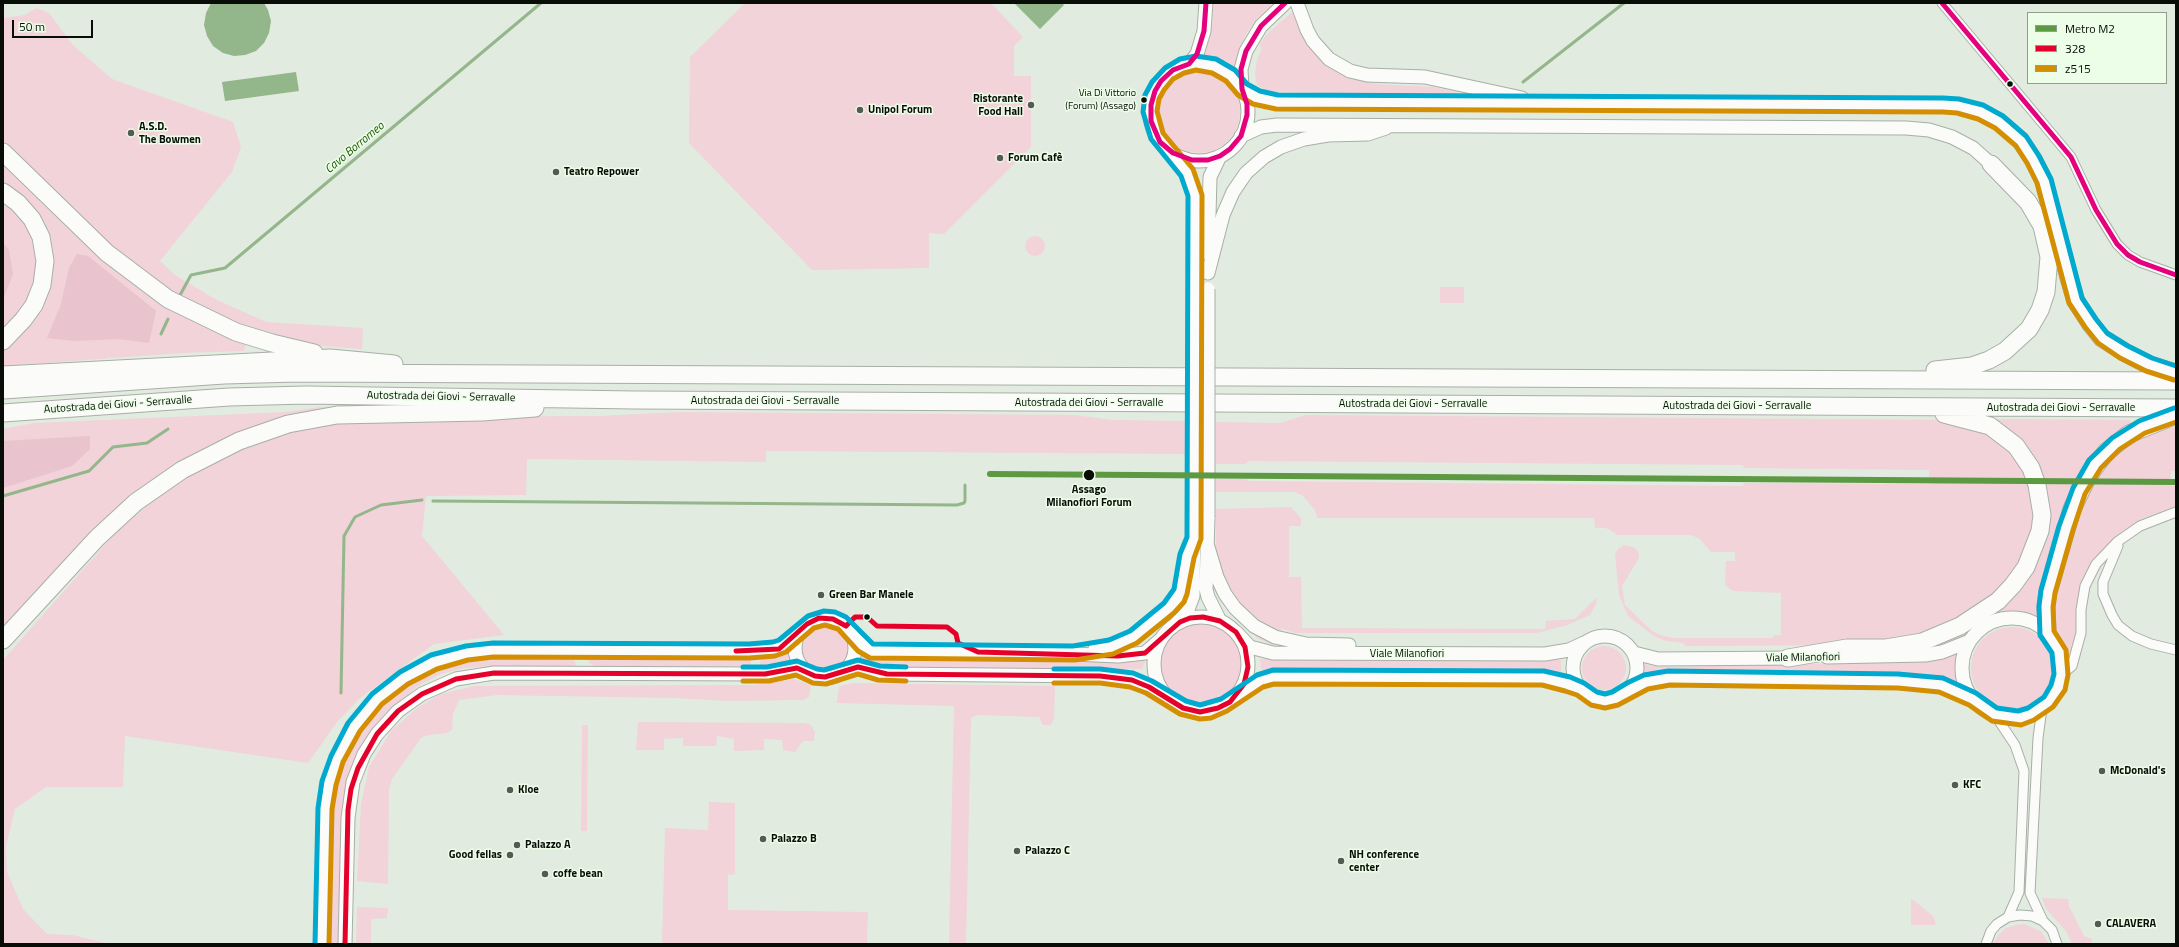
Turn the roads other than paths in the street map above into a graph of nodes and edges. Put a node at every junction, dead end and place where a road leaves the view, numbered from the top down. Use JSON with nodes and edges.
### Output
{"nodes":[{"id":1,"x":1206,"y":3,"type":"edge"},
{"id":2,"x":1285,"y":3,"type":"edge"},
{"id":3,"x":1297,"y":3,"type":"edge"},
{"id":4,"x":1942,"y":3,"type":"edge"},
{"id":5,"x":1189,"y":64,"type":"junction"},
{"id":6,"x":1242,"y":89,"type":"junction"},
{"id":7,"x":1550,"y":103,"type":"junction"},
{"id":8,"x":1399,"y":125,"type":"junction"},
{"id":9,"x":1241,"y":136,"type":"junction"},
{"id":10,"x":2021,"y":141,"type":"joint"},
{"id":11,"x":3,"y":152,"type":"edge"},
{"id":12,"x":1173,"y":153,"type":"junction"},
{"id":13,"x":1220,"y":156,"type":"junction"},
{"id":14,"x":1991,"y":164,"type":"joint"},
{"id":15,"x":3,"y":192,"type":"edge"},
{"id":16,"x":1208,"y":273,"type":"junction"},
{"id":17,"x":2176,"y":275,"type":"edge"},
{"id":18,"x":3,"y":341,"type":"edge"},
{"id":19,"x":330,"y":358,"type":"junction"},
{"id":20,"x":497,"y":374,"type":"junction"},
{"id":21,"x":2176,"y":374,"type":"edge"},
{"id":22,"x":3,"y":375,"type":"edge"},
{"id":23,"x":1698,"y":380,"type":"junction"},
{"id":24,"x":2176,"y":381,"type":"edge"},
{"id":25,"x":3,"y":390,"type":"edge"},
{"id":26,"x":634,"y":400,"type":"junction"},
{"id":27,"x":1899,"y":406,"type":"junction"},
{"id":28,"x":2176,"y":408,"type":"edge"},
{"id":29,"x":3,"y":413,"type":"edge"},
{"id":30,"x":2176,"y":414,"type":"edge"},
{"id":31,"x":2176,"y":512,"type":"edge"},
{"id":32,"x":2128,"y":534,"type":"junction"},
{"id":33,"x":1194,"y":538,"type":"junction"},
{"id":34,"x":1208,"y":547,"type":"junction"},
{"id":35,"x":1220,"y":621,"type":"junction"},
{"id":36,"x":1171,"y":628,"type":"junction"},
{"id":37,"x":801,"y":630,"type":"junction"},
{"id":38,"x":1236,"y":632,"type":"junction"},
{"id":39,"x":2047,"y":633,"type":"junction"},
{"id":40,"x":851,"y":634,"type":"junction"},
{"id":41,"x":3,"y":640,"type":"edge"},
{"id":42,"x":1160,"y":640,"type":"junction"},
{"id":43,"x":1970,"y":641,"type":"junction"},
{"id":44,"x":1584,"y":643,"type":"junction"},
{"id":45,"x":2176,"y":650,"type":"edge"},
{"id":46,"x":1074,"y":653,"type":"junction"},
{"id":47,"x":1634,"y":653,"type":"junction"},
{"id":48,"x":1389,"y":654,"type":"junction"},
{"id":49,"x":1788,"y":658,"type":"junction"},
{"id":50,"x":843,"y":671,"type":"junction"},
{"id":51,"x":807,"y":672,"type":"junction"},
{"id":52,"x":2061,"y":675,"type":"junction"},
{"id":53,"x":1580,"y":689,"type":"junction"},
{"id":54,"x":1630,"y":689,"type":"junction"},
{"id":55,"x":1169,"y":699,"type":"junction"},
{"id":56,"x":1972,"y":699,"type":"junction"},
{"id":57,"x":1230,"y":702,"type":"junction"},
{"id":58,"x":2042,"y":708,"type":"junction"},
{"id":59,"x":1995,"y":715,"type":"junction"},
{"id":60,"x":2008,"y":917,"type":"junction"},
{"id":61,"x":2043,"y":921,"type":"junction"},
{"id":62,"x":322,"y":944,"type":"edge"},
{"id":63,"x":345,"y":944,"type":"edge"},
{"id":64,"x":1986,"y":944,"type":"edge"},
{"id":65,"x":2057,"y":944,"type":"edge"}],
"edges":[{"from":1,"to":5,"type":"main road"},
{"from":2,"to":6,"type":"main road"},
{"from":3,"to":7,"type":"main road"},
{"from":4,"to":17,"type":"street"},
{"from":5,"to":6,"type":"main road"},
{"from":5,"to":12,"type":"main road"},
{"from":6,"to":7,"type":"main road"},
{"from":6,"to":9,"type":"main road"},
{"from":7,"to":10,"type":"main road"},
{"from":8,"to":9,"type":"main road"},
{"from":8,"to":14,"type":"main road"},
{"from":8,"to":16,"type":"main road"},
{"from":9,"to":13,"type":"main road"},
{"from":10,"to":21,"type":"highway"},
{"from":11,"to":19,"type":"highway"},
{"from":12,"to":13,"type":"main road"},
{"from":12,"to":33,"type":"main road","bridge":true},
{"from":13,"to":16,"type":"main road"},
{"from":14,"to":23,"type":"highway"},
{"from":15,"to":18,"type":"highway"},
{"from":16,"to":34,"type":"main road","bridge":true},
{"from":19,"to":20,"type":"highway"},
{"from":19,"to":22,"type":"highway"},
{"from":20,"to":23,"type":"highway","name":"Autostrada dei Giovi - Serravalle"},
{"from":20,"to":25,"type":"highway","name":"Autostrada dei Giovi - Serravalle"},
{"from":23,"to":24,"type":"highway","name":"Autostrada dei Giovi - Serravalle"},
{"from":26,"to":27,"type":"highway","name":"Autostrada dei Giovi - Serravalle"},
{"from":26,"to":29,"type":"highway","name":"Autostrada dei Giovi - Serravalle"},
{"from":26,"to":41,"type":"highway"},
{"from":27,"to":28,"type":"highway","name":"Autostrada dei Giovi - Serravalle"},
{"from":27,"to":49,"type":"highway"},
{"from":30,"to":39,"type":"highway"},
{"from":31,"to":32,"type":"street"},
{"from":32,"to":45,"type":"street"},
{"from":32,"to":52,"type":"street"},
{"from":33,"to":36,"type":"main road"},
{"from":33,"to":46,"type":"main road"},
{"from":34,"to":35,"type":"main road"},
{"from":34,"to":48,"type":"main road"},
{"from":35,"to":36,"type":"main road"},
{"from":35,"to":38,"type":"main road"},
{"from":36,"to":42,"type":"main road"},
{"from":37,"to":40,"type":"main road"},
{"from":37,"to":51,"type":"main road"},
{"from":37,"to":62,"type":"main road"},
{"from":38,"to":48,"type":"main road","name":"Viale Milanofiori"},
{"from":38,"to":57,"type":"main road"},
{"from":39,"to":43,"type":"main road","name":"Viale Milanofiori"},
{"from":39,"to":52,"type":"main road","name":"Viale Milanofiori"},
{"from":40,"to":46,"type":"main road"},
{"from":40,"to":50,"type":"main road"},
{"from":42,"to":46,"type":"main road"},
{"from":42,"to":55,"type":"main road"},
{"from":43,"to":49,"type":"main road","name":"Viale Milanofiori"},
{"from":43,"to":56,"type":"main road","name":"Viale Milanofiori"},
{"from":44,"to":47,"type":"main road"},
{"from":44,"to":48,"type":"main road","name":"Viale Milanofiori"},
{"from":44,"to":53,"type":"main road"},
{"from":47,"to":49,"type":"main road","name":"Viale Milanofiori"},
{"from":47,"to":54,"type":"main road"},
{"from":50,"to":51,"type":"main road"},
{"from":50,"to":55,"type":"main road"},
{"from":51,"to":63,"type":"main road"},
{"from":52,"to":58,"type":"main road","name":"Viale Milanofiori"},
{"from":53,"to":54,"type":"main road"},
{"from":53,"to":57,"type":"main road"},
{"from":54,"to":56,"type":"main road","name":"Viale Milanofiori"},
{"from":55,"to":57,"type":"main road"},
{"from":56,"to":59,"type":"main road","name":"Viale Milanofiori"},
{"from":58,"to":59,"type":"main road","name":"Viale Milanofiori"},
{"from":58,"to":61,"type":"street"},
{"from":59,"to":60,"type":"street","name":"Viale Milanofiori"},
{"from":60,"to":61,"type":"street"},
{"from":60,"to":64,"type":"street","name":"Viale Milanofiori"},
{"from":61,"to":65,"type":"street"}]}
